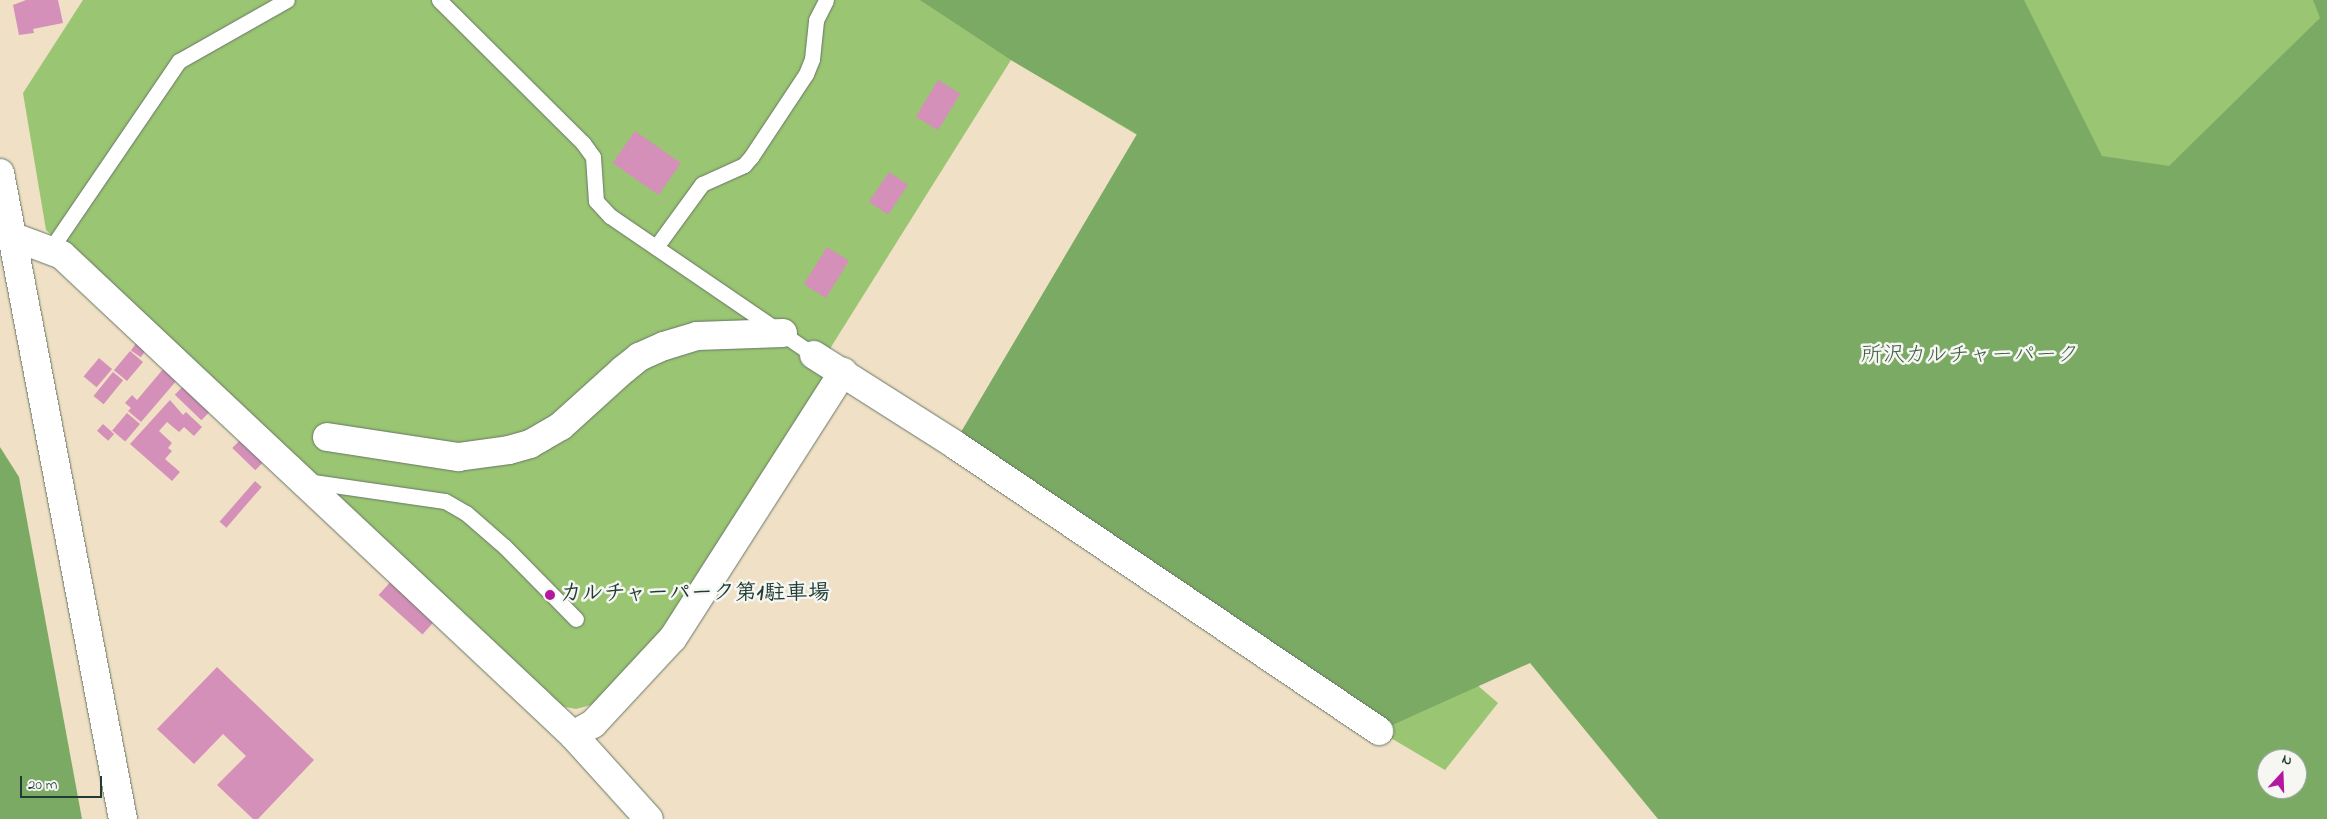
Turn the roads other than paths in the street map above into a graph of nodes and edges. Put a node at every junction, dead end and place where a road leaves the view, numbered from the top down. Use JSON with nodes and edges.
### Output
{"nodes":[{"id":1,"x":286,"y":0,"type":"edge"},
{"id":2,"x":438,"y":0,"type":"edge"},
{"id":3,"x":826,"y":0,"type":"edge"},
{"id":4,"x":0,"y":173,"type":"edge"},
{"id":5,"x":7,"y":221,"type":"edge"},
{"id":6,"x":656,"y":247,"type":"junction"},
{"id":7,"x":50,"y":250,"type":"junction"},
{"id":8,"x":783,"y":333,"type":"junction"},
{"id":9,"x":814,"y":355,"type":"joint"},
{"id":10,"x":843,"y":372,"type":"junction"},
{"id":11,"x":327,"y":437,"type":"dead end"},
{"id":12,"x":305,"y":481,"type":"junction"},
{"id":13,"x":576,"y":619,"type":"dead end"},
{"id":14,"x":1379,"y":732,"type":"dead end"},
{"id":15,"x":573,"y":735,"type":"junction"},
{"id":16,"x":123,"y":819,"type":"edge"},
{"id":17,"x":649,"y":819,"type":"edge"}],
"edges":[{"from":1,"to":7,"type":"lane"},
{"from":2,"to":6,"type":"lane"},
{"from":3,"to":6,"type":"lane"},
{"from":4,"to":5,"type":"street"},
{"from":5,"to":7,"type":"street"},
{"from":5,"to":16,"type":"street"},
{"from":6,"to":8,"type":"lane"},
{"from":7,"to":12,"type":"street"},
{"from":8,"to":9,"type":"lane"},
{"from":8,"to":11,"type":"street"},
{"from":9,"to":10,"type":"street"},
{"from":10,"to":14,"type":"street"},
{"from":10,"to":15,"type":"street"},
{"from":12,"to":13,"type":"lane"},
{"from":12,"to":15,"type":"street"},
{"from":15,"to":17,"type":"street"}]}
